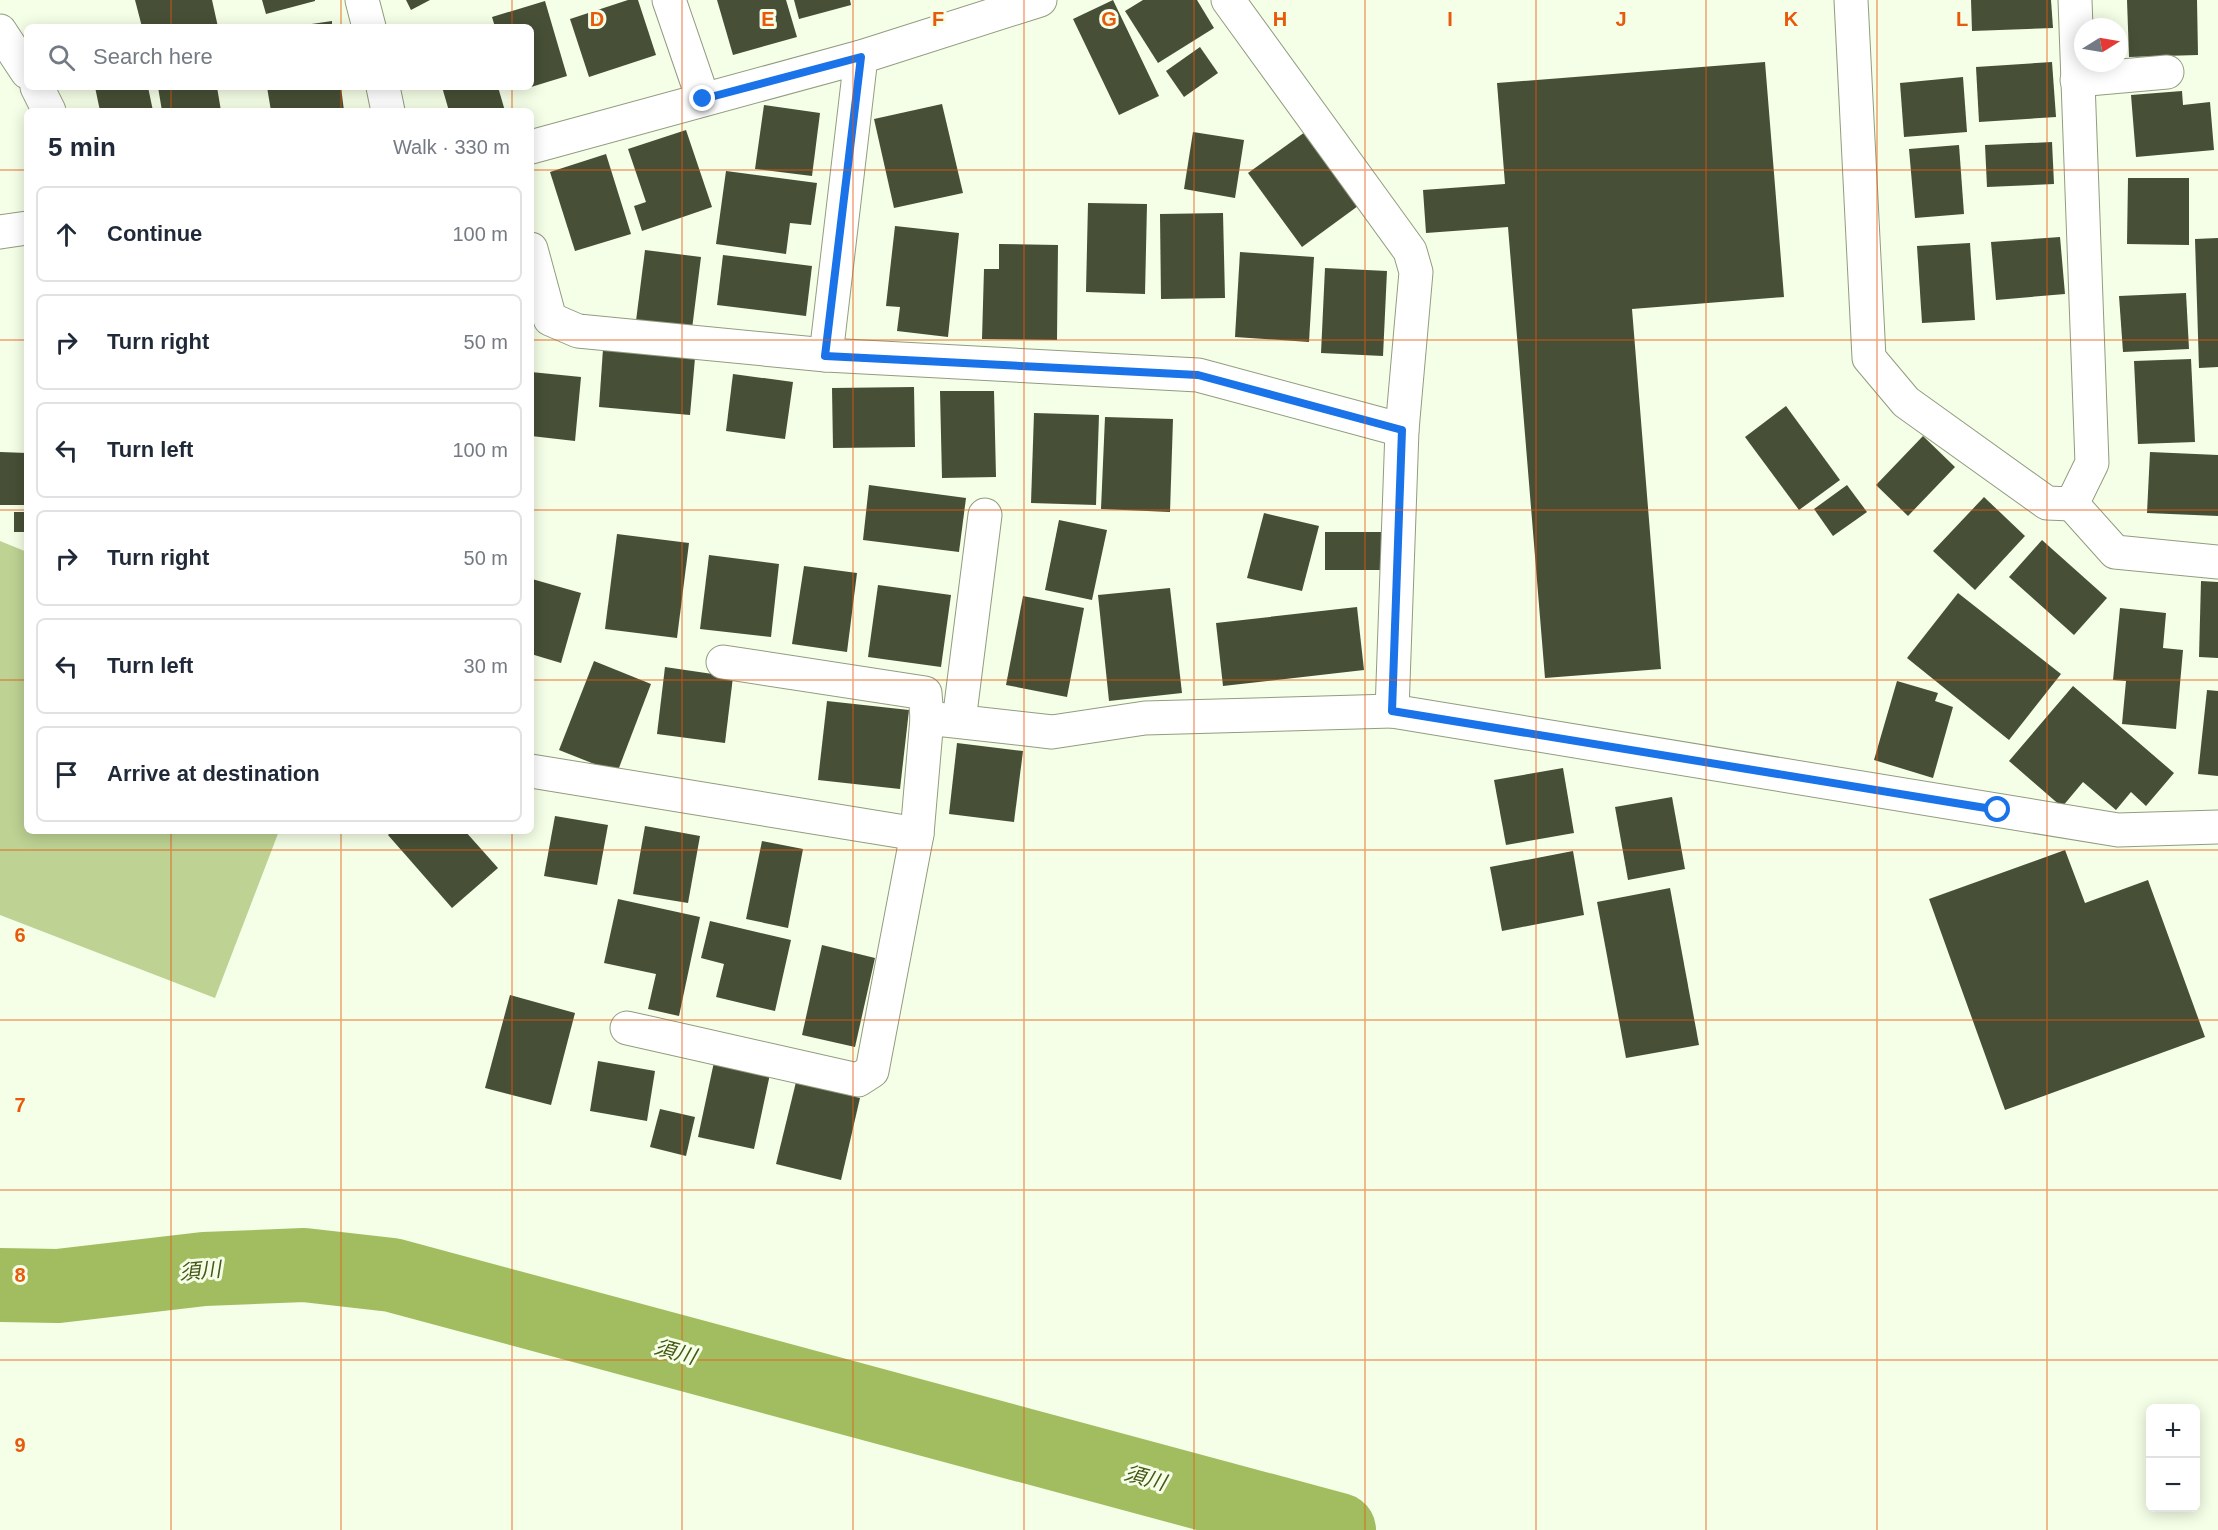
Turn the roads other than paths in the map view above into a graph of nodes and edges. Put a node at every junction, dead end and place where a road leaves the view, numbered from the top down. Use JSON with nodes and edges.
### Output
{"nodes":[{"id":1,"x":362,"y":0,"type":"edge"},
{"id":2,"x":669,"y":0,"type":"edge"},
{"id":3,"x":1040,"y":0,"type":"edge"},
{"id":4,"x":1228,"y":0,"type":"edge"},
{"id":5,"x":1851,"y":0,"type":"edge"},
{"id":6,"x":2075,"y":0,"type":"edge"},
{"id":7,"x":368,"y":24,"type":"edge"},
{"id":8,"x":0,"y":31,"type":"edge"},
{"id":9,"x":861,"y":57,"type":"junction"},
{"id":10,"x":24,"y":67,"type":"edge"},
{"id":11,"x":2167,"y":72,"type":"dead end"},
{"id":12,"x":2077,"y":80,"type":"junction"},
{"id":13,"x":38,"y":90,"type":"edge"},
{"id":14,"x":383,"y":90,"type":"edge"},
{"id":15,"x":703,"y":99,"type":"junction"},
{"id":16,"x":48,"y":108,"type":"edge"},
{"id":17,"x":387,"y":108,"type":"edge"},
{"id":18,"x":534,"y":146,"type":"edge"},
{"id":19,"x":24,"y":228,"type":"edge"},
{"id":20,"x":0,"y":232,"type":"edge"},
{"id":21,"x":534,"y":260,"type":"edge"},
{"id":22,"x":825,"y":356,"type":"junction"},
{"id":23,"x":1402,"y":430,"type":"junction"},
{"id":24,"x":2072,"y":504,"type":"junction"},
{"id":25,"x":985,"y":515,"type":"dead end"},
{"id":26,"x":2218,"y":562,"type":"edge"},
{"id":27,"x":723,"y":662,"type":"dead end"},
{"id":28,"x":1392,"y":711,"type":"junction"},
{"id":29,"x":927,"y":718,"type":"junction"},
{"id":30,"x":959,"y":721,"type":"junction"},
{"id":31,"x":534,"y":771,"type":"edge"},
{"id":32,"x":2218,"y":827,"type":"edge"},
{"id":33,"x":917,"y":834,"type":"junction"},
{"id":34,"x":627,"y":1028,"type":"dead end"}],
"edges":[{"from":1,"to":7,"type":"street"},
{"from":2,"to":15,"type":"street"},
{"from":3,"to":9,"type":"street"},
{"from":4,"to":23,"type":"street"},
{"from":5,"to":24,"type":"street"},
{"from":6,"to":12,"type":"street"},
{"from":8,"to":10,"type":"street"},
{"from":9,"to":15,"type":"street"},
{"from":9,"to":22,"type":"street"},
{"from":11,"to":12,"type":"street"},
{"from":12,"to":24,"type":"street"},
{"from":13,"to":16,"type":"street"},
{"from":14,"to":17,"type":"street"},
{"from":15,"to":18,"type":"street"},
{"from":19,"to":20,"type":"street"},
{"from":21,"to":22,"type":"street"},
{"from":22,"to":23,"type":"street"},
{"from":23,"to":28,"type":"street"},
{"from":24,"to":26,"type":"street"},
{"from":25,"to":30,"type":"street"},
{"from":27,"to":29,"type":"street"},
{"from":28,"to":30,"type":"street"},
{"from":28,"to":32,"type":"street"},
{"from":29,"to":30,"type":"street"},
{"from":29,"to":33,"type":"street"},
{"from":31,"to":33,"type":"street"},
{"from":33,"to":34,"type":"street"}]}
